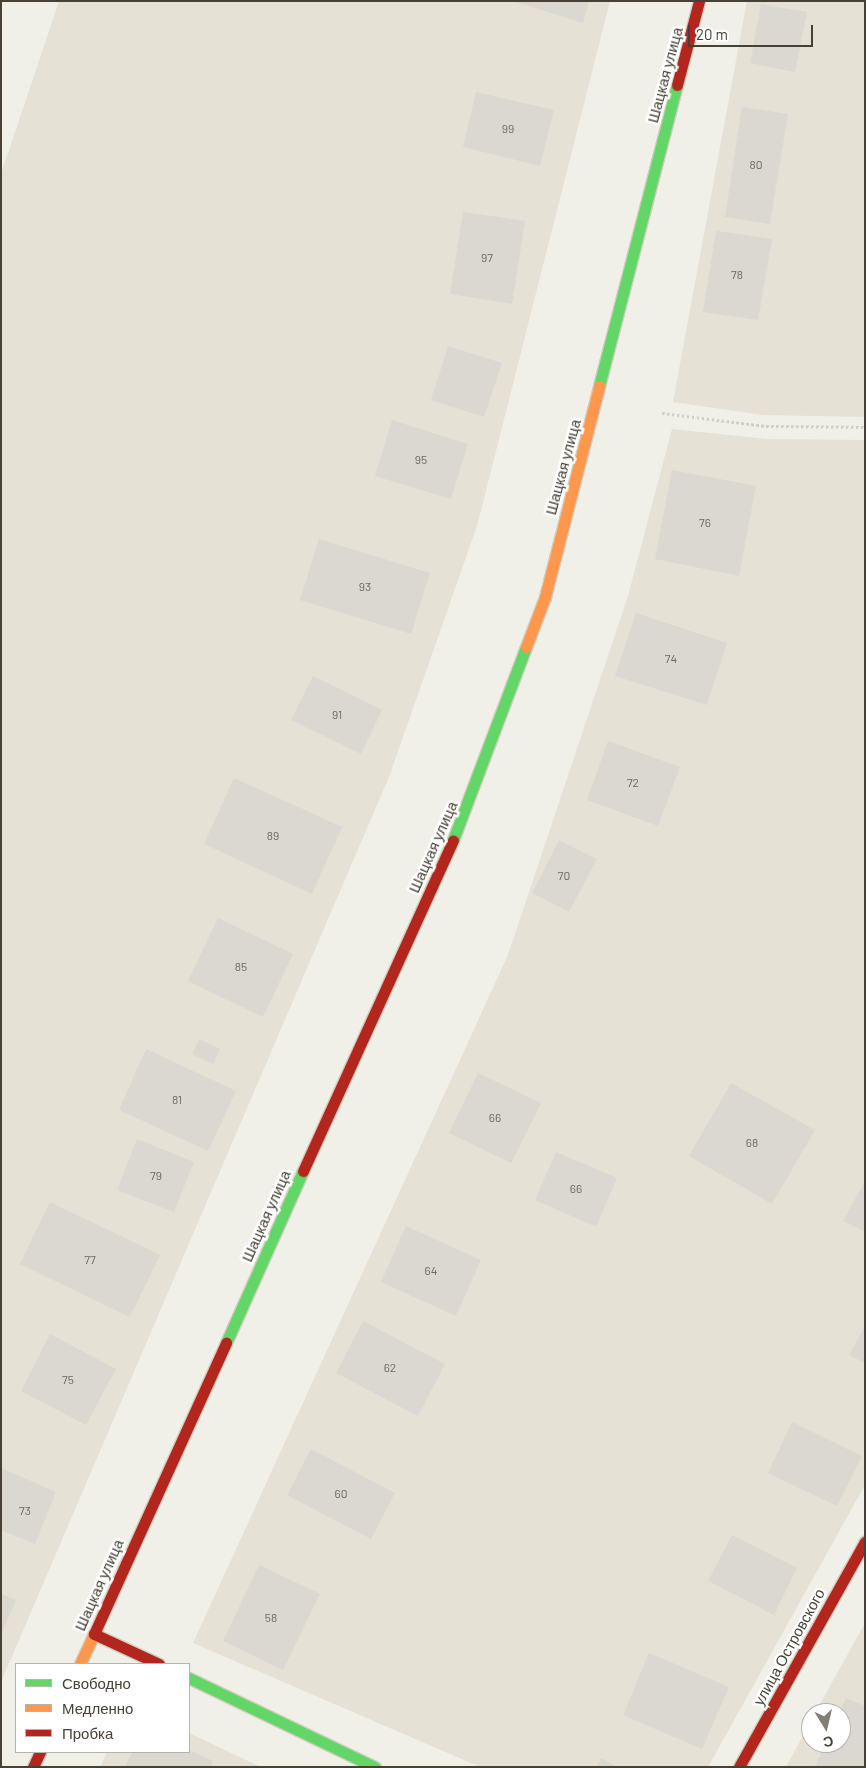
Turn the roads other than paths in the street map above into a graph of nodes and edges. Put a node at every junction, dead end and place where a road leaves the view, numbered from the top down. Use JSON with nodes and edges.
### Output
{"nodes":[{"id":1,"x":699,"y":1,"type":"edge"},
{"id":2,"x":865,"y":1542,"type":"edge"},
{"id":3,"x":94,"y":1634,"type":"junction"},
{"id":4,"x":80,"y":1663,"type":"edge"},
{"id":5,"x":157,"y":1663,"type":"edge"},
{"id":6,"x":190,"y":1678,"type":"edge"},
{"id":7,"x":40,"y":1753,"type":"edge"},
{"id":8,"x":33,"y":1767,"type":"edge"},
{"id":9,"x":375,"y":1767,"type":"edge"},
{"id":10,"x":739,"y":1767,"type":"edge"}],
"edges":[{"from":1,"to":3,"type":"main road","name":"Шацкая улица"},
{"from":2,"to":10,"type":"main road","name":"улица Островского"},
{"from":3,"to":4,"type":"main road","name":"Шацкая улица"},
{"from":3,"to":5,"type":"main road"},
{"from":6,"to":9,"type":"main road"},
{"from":7,"to":8,"type":"main road"}]}
